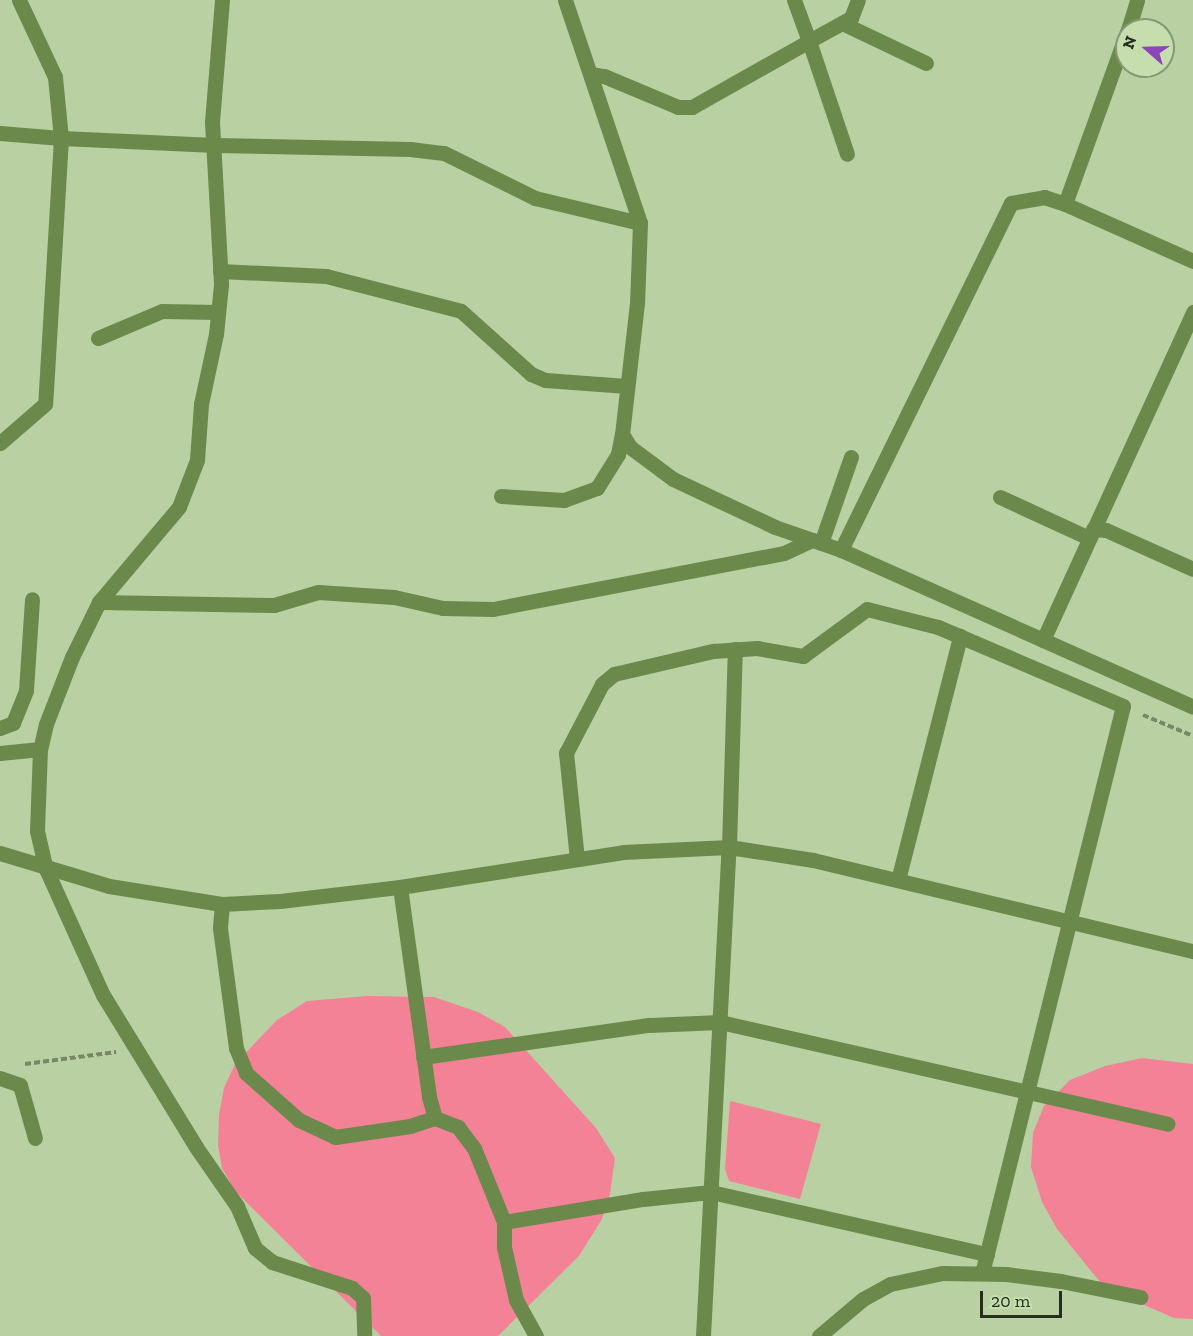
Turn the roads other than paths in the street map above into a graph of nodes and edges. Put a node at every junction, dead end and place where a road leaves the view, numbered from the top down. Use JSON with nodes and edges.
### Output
{"nodes":[{"id":1,"x":19,"y":0,"type":"edge"},
{"id":2,"x":222,"y":0,"type":"edge"},
{"id":3,"x":566,"y":0,"type":"edge"},
{"id":4,"x":794,"y":0,"type":"edge"},
{"id":5,"x":858,"y":0,"type":"edge"},
{"id":6,"x":1137,"y":0,"type":"edge"},
{"id":7,"x":1131,"y":18,"type":"edge"},
{"id":8,"x":842,"y":23,"type":"junction"},
{"id":9,"x":809,"y":41,"type":"junction"},
{"id":10,"x":926,"y":63,"type":"dead end"},
{"id":11,"x":1115,"y":64,"type":"edge"},
{"id":12,"x":591,"y":74,"type":"junction"},
{"id":13,"x":0,"y":133,"type":"edge"},
{"id":14,"x":61,"y":138,"type":"junction"},
{"id":15,"x":215,"y":145,"type":"junction"},
{"id":16,"x":846,"y":154,"type":"dead end"},
{"id":17,"x":1065,"y":204,"type":"junction"},
{"id":18,"x":640,"y":222,"type":"junction"},
{"id":19,"x":1193,"y":261,"type":"edge"},
{"id":20,"x":220,"y":271,"type":"junction"},
{"id":21,"x":218,"y":312,"type":"junction"},
{"id":22,"x":1193,"y":312,"type":"edge"},
{"id":23,"x":98,"y":338,"type":"dead end"},
{"id":24,"x":627,"y":386,"type":"junction"},
{"id":25,"x":622,"y":434,"type":"junction"},
{"id":26,"x":0,"y":443,"type":"edge"},
{"id":27,"x":852,"y":457,"type":"dead end"},
{"id":28,"x":501,"y":496,"type":"dead end"},
{"id":29,"x":1000,"y":497,"type":"dead end"},
{"id":30,"x":1091,"y":534,"type":"junction"},
{"id":31,"x":817,"y":541,"type":"junction"},
{"id":32,"x":841,"y":550,"type":"junction"},
{"id":33,"x":1193,"y":569,"type":"edge"},
{"id":34,"x":32,"y":599,"type":"dead end"},
{"id":35,"x":99,"y":602,"type":"junction"},
{"id":36,"x":960,"y":636,"type":"junction"},
{"id":37,"x":1043,"y":640,"type":"junction"},
{"id":38,"x":735,"y":649,"type":"junction"},
{"id":39,"x":1193,"y":707,"type":"edge"},
{"id":40,"x":0,"y":728,"type":"edge"},
{"id":41,"x":40,"y":749,"type":"junction"},
{"id":42,"x":0,"y":753,"type":"edge"},
{"id":43,"x":729,"y":847,"type":"junction"},
{"id":44,"x":0,"y":853,"type":"edge"},
{"id":45,"x":578,"y":859,"type":"junction"},
{"id":46,"x":46,"y":869,"type":"junction"},
{"id":47,"x":898,"y":880,"type":"junction"},
{"id":48,"x":400,"y":886,"type":"junction"},
{"id":49,"x":222,"y":904,"type":"junction"},
{"id":50,"x":1069,"y":921,"type":"junction"},
{"id":51,"x":1193,"y":951,"type":"edge"},
{"id":52,"x":720,"y":1022,"type":"junction"},
{"id":53,"x":423,"y":1058,"type":"junction"},
{"id":54,"x":2,"y":1078,"type":"edge"},
{"id":55,"x":1028,"y":1091,"type":"junction"},
{"id":56,"x":435,"y":1118,"type":"junction"},
{"id":57,"x":1168,"y":1124,"type":"dead end"},
{"id":58,"x":35,"y":1138,"type":"dead end"},
{"id":59,"x":711,"y":1192,"type":"junction"},
{"id":60,"x":504,"y":1222,"type":"junction"},
{"id":61,"x":987,"y":1254,"type":"junction"},
{"id":62,"x":982,"y":1273,"type":"junction"},
{"id":63,"x":1140,"y":1297,"type":"dead end"},
{"id":64,"x":364,"y":1336,"type":"edge"},
{"id":65,"x":536,"y":1336,"type":"edge"},
{"id":66,"x":703,"y":1336,"type":"edge"},
{"id":67,"x":819,"y":1336,"type":"edge"}],
"edges":[{"from":1,"to":14,"type":"street"},
{"from":2,"to":15,"type":"street"},
{"from":3,"to":12,"type":"street"},
{"from":4,"to":9,"type":"street"},
{"from":5,"to":8,"type":"street"},
{"from":6,"to":7,"type":"street"},
{"from":8,"to":9,"type":"street"},
{"from":8,"to":10,"type":"street"},
{"from":9,"to":12,"type":"street"},
{"from":9,"to":16,"type":"street"},
{"from":11,"to":17,"type":"street"},
{"from":12,"to":18,"type":"street"},
{"from":13,"to":14,"type":"street"},
{"from":14,"to":15,"type":"street"},
{"from":14,"to":26,"type":"street"},
{"from":15,"to":18,"type":"street"},
{"from":15,"to":20,"type":"street"},
{"from":17,"to":19,"type":"street"},
{"from":17,"to":32,"type":"street"},
{"from":18,"to":24,"type":"street"},
{"from":20,"to":21,"type":"street"},
{"from":20,"to":24,"type":"street"},
{"from":21,"to":23,"type":"street"},
{"from":21,"to":35,"type":"street"},
{"from":22,"to":30,"type":"street"},
{"from":24,"to":25,"type":"street"},
{"from":25,"to":28,"type":"street"},
{"from":25,"to":31,"type":"street"},
{"from":27,"to":31,"type":"street"},
{"from":29,"to":30,"type":"street"},
{"from":30,"to":33,"type":"street"},
{"from":30,"to":37,"type":"street"},
{"from":31,"to":32,"type":"street"},
{"from":31,"to":35,"type":"street"},
{"from":32,"to":37,"type":"street"},
{"from":34,"to":40,"type":"street"},
{"from":35,"to":41,"type":"street"},
{"from":36,"to":38,"type":"street"},
{"from":36,"to":47,"type":"street"},
{"from":36,"to":50,"type":"street"},
{"from":37,"to":39,"type":"street"},
{"from":38,"to":43,"type":"street"},
{"from":38,"to":45,"type":"street"},
{"from":41,"to":42,"type":"street"},
{"from":41,"to":46,"type":"street"},
{"from":43,"to":45,"type":"street"},
{"from":43,"to":47,"type":"street"},
{"from":43,"to":52,"type":"street"},
{"from":44,"to":46,"type":"street"},
{"from":45,"to":48,"type":"street"},
{"from":46,"to":49,"type":"street"},
{"from":46,"to":64,"type":"street"},
{"from":47,"to":50,"type":"street"},
{"from":48,"to":49,"type":"street"},
{"from":48,"to":53,"type":"street"},
{"from":49,"to":56,"type":"street"},
{"from":50,"to":51,"type":"street"},
{"from":50,"to":55,"type":"street"},
{"from":52,"to":53,"type":"street"},
{"from":52,"to":55,"type":"street"},
{"from":52,"to":59,"type":"street"},
{"from":53,"to":56,"type":"street"},
{"from":54,"to":58,"type":"street"},
{"from":55,"to":57,"type":"street"},
{"from":55,"to":61,"type":"street"},
{"from":56,"to":60,"type":"street"},
{"from":59,"to":60,"type":"street"},
{"from":59,"to":61,"type":"street"},
{"from":59,"to":66,"type":"street"},
{"from":60,"to":65,"type":"street"},
{"from":61,"to":62,"type":"street"},
{"from":62,"to":63,"type":"street"},
{"from":62,"to":67,"type":"street"}]}
